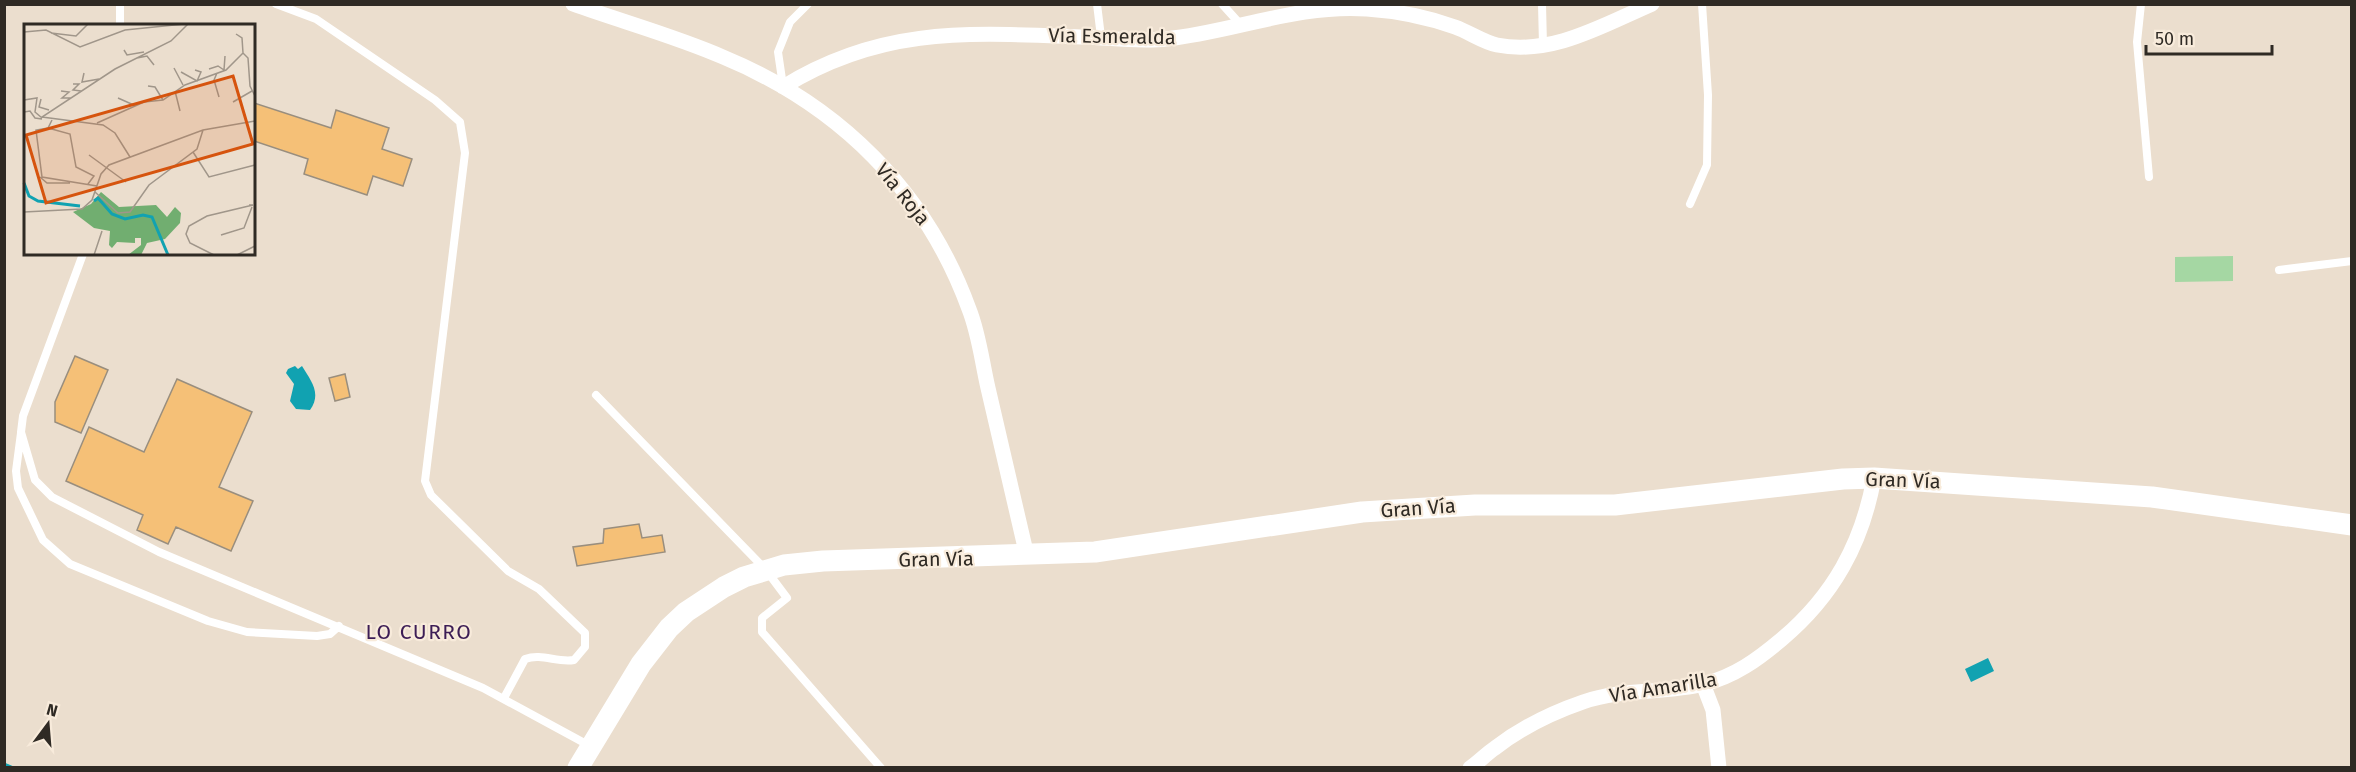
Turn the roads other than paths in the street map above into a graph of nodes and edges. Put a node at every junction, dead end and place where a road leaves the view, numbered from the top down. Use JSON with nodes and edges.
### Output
{"nodes":[{"id":1,"x":120,"y":4,"type":"edge"},
{"id":2,"x":276,"y":4,"type":"edge"},
{"id":3,"x":573,"y":4,"type":"edge"},
{"id":4,"x":808,"y":4,"type":"edge"},
{"id":5,"x":1097,"y":4,"type":"edge"},
{"id":6,"x":1222,"y":4,"type":"edge"},
{"id":7,"x":1542,"y":4,"type":"edge"},
{"id":8,"x":1652,"y":4,"type":"edge"},
{"id":9,"x":1702,"y":4,"type":"edge"},
{"id":10,"x":2141,"y":4,"type":"edge"},
{"id":11,"x":120,"y":24,"type":"edge"},
{"id":12,"x":1241,"y":25,"type":"junction"},
{"id":13,"x":1101,"y":37,"type":"junction"},
{"id":14,"x":1543,"y":45,"type":"junction"},
{"id":15,"x":783,"y":87,"type":"junction"},
{"id":16,"x":2149,"y":177,"type":"dead end"},
{"id":17,"x":1690,"y":204,"type":"dead end"},
{"id":18,"x":83,"y":255,"type":"edge"},
{"id":19,"x":2352,"y":261,"type":"edge"},
{"id":20,"x":2279,"y":270,"type":"dead end"},
{"id":21,"x":596,"y":395,"type":"dead end"},
{"id":22,"x":21,"y":432,"type":"junction"},
{"id":23,"x":1874,"y":478,"type":"junction"},
{"id":24,"x":2352,"y":525,"type":"edge"},
{"id":25,"x":1027,"y":556,"type":"junction"},
{"id":26,"x":766,"y":570,"type":"junction"},
{"id":27,"x":339,"y":626,"type":"junction"},
{"id":28,"x":1703,"y":684,"type":"junction"},
{"id":29,"x":504,"y":698,"type":"junction"},
{"id":30,"x":590,"y":747,"type":"junction"},
{"id":31,"x":578,"y":768,"type":"edge"},
{"id":32,"x":881,"y":768,"type":"edge"},
{"id":33,"x":1470,"y":768,"type":"edge"},
{"id":34,"x":1719,"y":768,"type":"edge"}],
"edges":[{"from":1,"to":11,"type":"lane"},
{"from":2,"to":29,"type":"lane"},
{"from":3,"to":15,"type":"street","name":"Vía Roja"},
{"from":4,"to":15,"type":"lane"},
{"from":5,"to":13,"type":"lane"},
{"from":6,"to":12,"type":"lane"},
{"from":7,"to":14,"type":"lane"},
{"from":8,"to":14,"type":"street","name":"Vía Esmeralda"},
{"from":9,"to":17,"type":"lane"},
{"from":10,"to":16,"type":"lane"},
{"from":12,"to":13,"type":"street","name":"Vía Esmeralda"},
{"from":12,"to":14,"type":"street","name":"Vía Esmeralda"},
{"from":13,"to":15,"type":"street","name":"Vía Esmeralda"},
{"from":15,"to":25,"type":"street","name":"Vía Roja"},
{"from":18,"to":22,"type":"lane"},
{"from":19,"to":20,"type":"lane"},
{"from":21,"to":26,"type":"lane"},
{"from":22,"to":27,"type":"lane"},
{"from":22,"to":27,"type":"lane"},
{"from":23,"to":24,"type":"main road","name":"Gran Vía"},
{"from":23,"to":25,"type":"main road","name":"Gran Vía"},
{"from":23,"to":28,"type":"street","name":"Vía Amarilla"},
{"from":25,"to":26,"type":"main road","name":"Gran Vía"},
{"from":26,"to":30,"type":"main road","name":"Gran Vía"},
{"from":26,"to":32,"type":"lane"},
{"from":27,"to":29,"type":"lane"},
{"from":28,"to":33,"type":"street","name":"Vía Amarilla"},
{"from":28,"to":34,"type":"street"},
{"from":29,"to":30,"type":"lane"},
{"from":30,"to":31,"type":"main road","name":"Gran Vía"}]}
